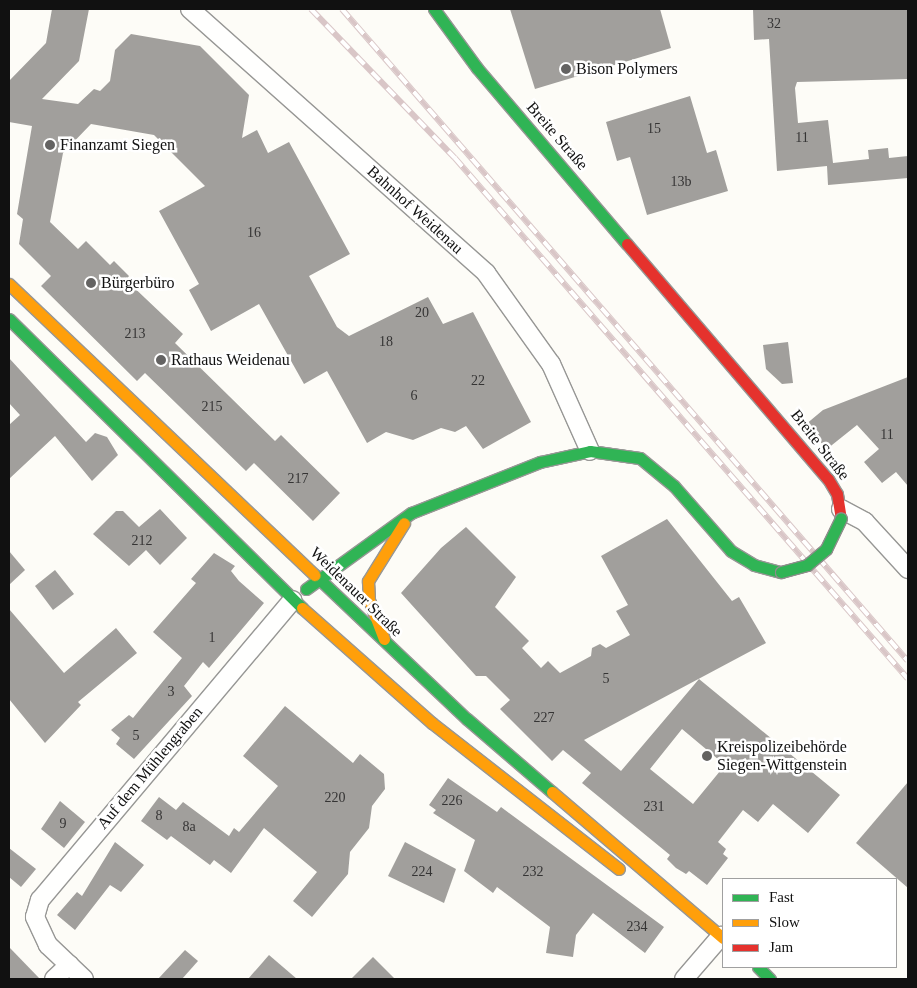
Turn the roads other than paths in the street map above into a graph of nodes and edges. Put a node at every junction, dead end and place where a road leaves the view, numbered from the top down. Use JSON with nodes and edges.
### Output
{"nodes":[{"id":1,"x":190,"y":9,"type":"edge"},
{"id":2,"x":434,"y":9,"type":"edge"},
{"id":3,"x":9,"y":284,"type":"edge"},
{"id":4,"x":9,"y":318,"type":"edge"},
{"id":5,"x":590,"y":451,"type":"junction"},
{"id":6,"x":411,"y":513,"type":"junction"},
{"id":7,"x":841,"y":514,"type":"junction"},
{"id":8,"x":908,"y":569,"type":"edge"},
{"id":9,"x":317,"y":579,"type":"junction"},
{"id":10,"x":294,"y":600,"type":"junction"},
{"id":11,"x":387,"y":645,"type":"junction"},
{"id":12,"x":467,"y":719,"type":"junction"},
{"id":13,"x":450,"y":736,"type":"junction"},
{"id":14,"x":551,"y":792,"type":"junction"},
{"id":15,"x":538,"y":806,"type":"junction"},
{"id":16,"x":690,"y":913,"type":"junction"},
{"id":17,"x":722,"y":937,"type":"edge"},
{"id":18,"x":69,"y":965,"type":"junction"},
{"id":19,"x":759,"y":968,"type":"edge"},
{"id":20,"x":54,"y":979,"type":"edge"},
{"id":21,"x":84,"y":979,"type":"edge"},
{"id":22,"x":684,"y":979,"type":"edge"},
{"id":23,"x":770,"y":979,"type":"edge"}],
"edges":[{"from":1,"to":5,"type":"street","name":"Bahnhof Weidenau"},
{"from":2,"to":7,"type":"main road","name":"Breite Straße"},
{"from":3,"to":9,"type":"main road","name":"Weidenauer Straße"},
{"from":4,"to":10,"type":"main road","name":"Weidenauer Straße"},
{"from":5,"to":6,"type":"main road"},
{"from":5,"to":7,"type":"main road","bridge":true},
{"from":6,"to":9,"type":"main road"},
{"from":6,"to":11,"type":"main road"},
{"from":7,"to":8,"type":"street"},
{"from":9,"to":10,"type":"main road"},
{"from":9,"to":11,"type":"main road","name":"Weidenauer Straße"},
{"from":10,"to":13,"type":"main road","name":"Weidenauer Straße"},
{"from":10,"to":18,"type":"street","name":"Auf dem Mühlengraben"},
{"from":11,"to":12,"type":"main road","name":"Weidenauer Straße"},
{"from":12,"to":13,"type":"main road"},
{"from":12,"to":14,"type":"main road","name":"Weidenauer Straße"},
{"from":13,"to":15,"type":"main road","name":"Weidenauer Straße"},
{"from":14,"to":15,"type":"main road"},
{"from":14,"to":16,"type":"main road","name":"Weidenauer Straße"},
{"from":15,"to":16,"type":"main road","name":"Weidenauer Straße"},
{"from":16,"to":17,"type":"main road","name":"Weidenauer Straße"},
{"from":17,"to":22,"type":"street"},
{"from":18,"to":20,"type":"street"},
{"from":18,"to":21,"type":"street"},
{"from":19,"to":23,"type":"main road"}]}
